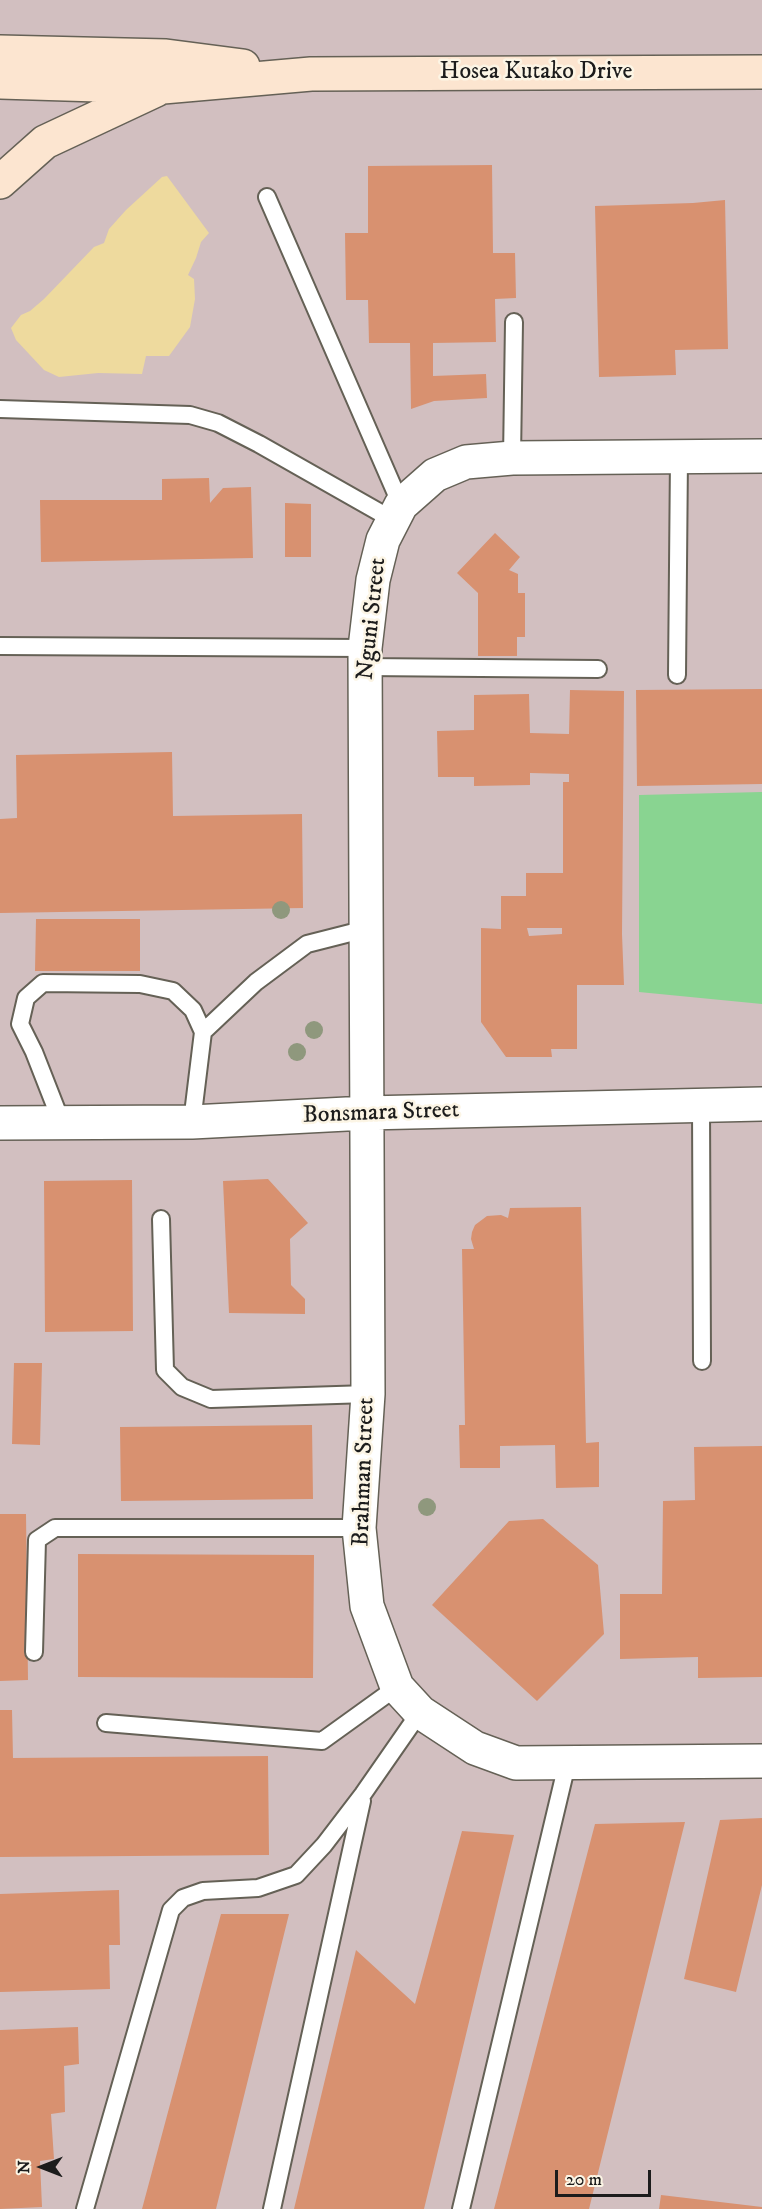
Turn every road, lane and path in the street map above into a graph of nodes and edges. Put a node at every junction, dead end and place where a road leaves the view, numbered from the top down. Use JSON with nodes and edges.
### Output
{"nodes":[{"id":1,"x":0,"y":52,"type":"edge"},
{"id":2,"x":762,"y":72,"type":"edge"},
{"id":3,"x":310,"y":74,"type":"junction"},
{"id":4,"x":0,"y":82,"type":"edge"},
{"id":5,"x":163,"y":87,"type":"junction"},
{"id":6,"x":0,"y":182,"type":"edge"},
{"id":7,"x":267,"y":197,"type":"dead end"},
{"id":8,"x":514,"y":322,"type":"dead end"},
{"id":9,"x":0,"y":409,"type":"edge"},
{"id":10,"x":762,"y":456,"type":"edge"},
{"id":11,"x":679,"y":457,"type":"junction"},
{"id":12,"x":512,"y":458,"type":"junction"},
{"id":13,"x":397,"y":513,"type":"junction"},
{"id":14,"x":0,"y":646,"type":"edge"},
{"id":15,"x":365,"y":658,"type":"junction"},
{"id":16,"x":598,"y":669,"type":"dead end"},
{"id":17,"x":677,"y":675,"type":"dead end"},
{"id":18,"x":366,"y":929,"type":"junction"},
{"id":19,"x":203,"y":1032,"type":"junction"},
{"id":20,"x":701,"y":1104,"type":"junction"},
{"id":21,"x":762,"y":1104,"type":"edge"},
{"id":22,"x":366,"y":1113,"type":"junction"},
{"id":23,"x":61,"y":1121,"type":"junction"},
{"id":24,"x":192,"y":1122,"type":"junction"},
{"id":25,"x":0,"y":1123,"type":"edge"},
{"id":26,"x":160,"y":1219,"type":"dead end"},
{"id":27,"x":702,"y":1361,"type":"dead end"},
{"id":28,"x":368,"y":1394,"type":"junction"},
{"id":29,"x":358,"y":1528,"type":"junction"},
{"id":30,"x":34,"y":1652,"type":"dead end"},
{"id":31,"x":397,"y":1687,"type":"junction"},
{"id":32,"x":420,"y":1712,"type":"junction"},
{"id":33,"x":106,"y":1723,"type":"dead end"},
{"id":34,"x":762,"y":1761,"type":"edge"},
{"id":35,"x":567,"y":1764,"type":"junction"},
{"id":36,"x":363,"y":1794,"type":"junction"},
{"id":37,"x":85,"y":2209,"type":"edge"},
{"id":38,"x":272,"y":2209,"type":"edge"},
{"id":39,"x":461,"y":2209,"type":"edge"}],
"edges":[{"from":1,"to":3,"type":"main road","name":"Hosea Kutako Drive"},
{"from":2,"to":3,"type":"main road","name":"Hosea Kutako Drive"},
{"from":3,"to":5,"type":"main road","name":"Hosea Kutako Drive"},
{"from":4,"to":5,"type":"main road","name":"Hosea Kutako Drive"},
{"from":5,"to":6,"type":"main road"},
{"from":7,"to":13,"type":"lane"},
{"from":8,"to":12,"type":"lane"},
{"from":9,"to":13,"type":"lane"},
{"from":10,"to":11,"type":"street","name":"Nguni Street"},
{"from":11,"to":12,"type":"street","name":"Nguni Street"},
{"from":11,"to":17,"type":"lane"},
{"from":12,"to":13,"type":"street","name":"Nguni Street"},
{"from":13,"to":15,"type":"street","name":"Nguni Street"},
{"from":14,"to":15,"type":"lane"},
{"from":15,"to":16,"type":"lane"},
{"from":15,"to":18,"type":"street","name":"Nguni Street"},
{"from":18,"to":19,"type":"lane"},
{"from":18,"to":22,"type":"street","name":"Nguni Street"},
{"from":19,"to":23,"type":"lane"},
{"from":19,"to":24,"type":"lane"},
{"from":20,"to":21,"type":"street","name":"Bonsmara Street"},
{"from":20,"to":22,"type":"street","name":"Bonsmara Street"},
{"from":20,"to":27,"type":"lane"},
{"from":22,"to":24,"type":"street","name":"Bonsmara Street"},
{"from":22,"to":28,"type":"street","name":"Brahman Street"},
{"from":23,"to":24,"type":"street","name":"Bonsmara Street"},
{"from":23,"to":25,"type":"street","name":"Bonsmara Street"},
{"from":26,"to":28,"type":"lane"},
{"from":28,"to":29,"type":"street","name":"Brahman Street"},
{"from":29,"to":30,"type":"lane"},
{"from":29,"to":31,"type":"street","name":"Brahman Street"},
{"from":31,"to":32,"type":"street","name":"Brahman Street"},
{"from":31,"to":33,"type":"lane"},
{"from":32,"to":35,"type":"street","name":"Brahman Street"},
{"from":32,"to":36,"type":"lane"},
{"from":34,"to":35,"type":"street","name":"Brahman Street"},
{"from":35,"to":39,"type":"lane"},
{"from":36,"to":37,"type":"lane"},
{"from":36,"to":38,"type":"lane"}]}
